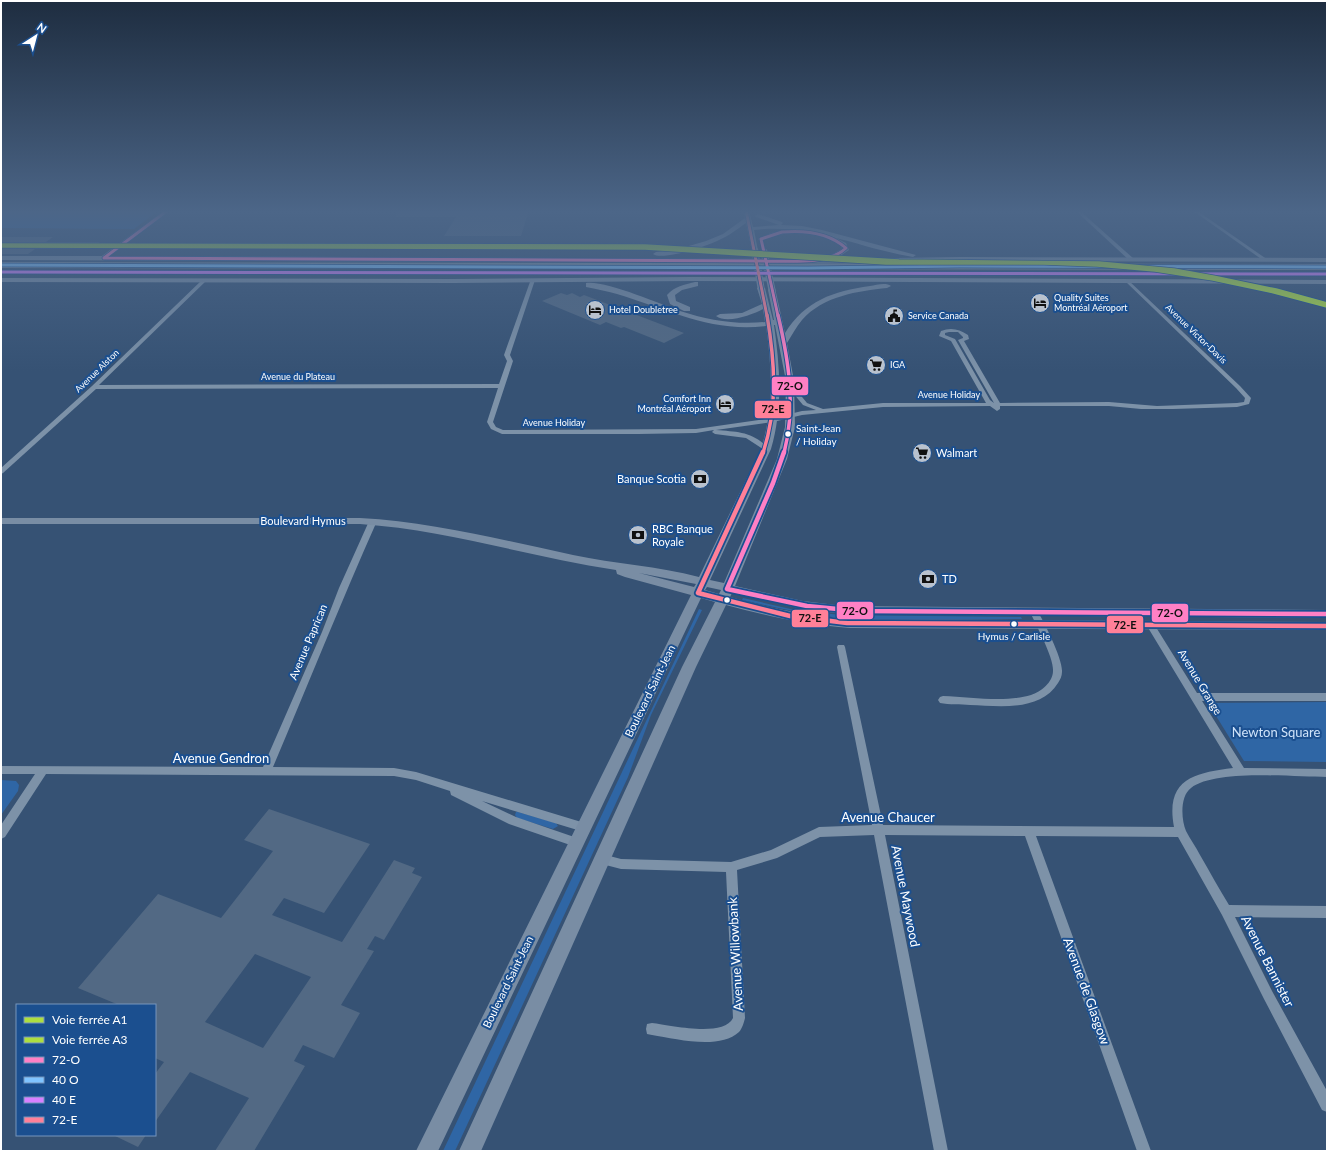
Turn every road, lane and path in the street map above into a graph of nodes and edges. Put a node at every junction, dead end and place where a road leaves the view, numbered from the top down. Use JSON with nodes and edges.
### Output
{"nodes":[{"id":1,"x":757,"y":264,"type":"edge"},
{"id":2,"x":766,"y":264,"type":"edge"},
{"id":3,"x":1,"y":265,"type":"edge"},
{"id":4,"x":1327,"y":267,"type":"edge"},
{"id":5,"x":1,"y":272,"type":"edge"},
{"id":6,"x":1327,"y":274,"type":"edge"},
{"id":7,"x":1,"y":280,"type":"edge"},
{"id":8,"x":204,"y":280,"type":"junction"},
{"id":9,"x":533,"y":280,"type":"junction"},
{"id":10,"x":772,"y":280,"type":"junction"},
{"id":11,"x":943,"y":281,"type":"junction"},
{"id":12,"x":1128,"y":281,"type":"junction"},
{"id":13,"x":1327,"y":282,"type":"edge"},
{"id":14,"x":765,"y":305,"type":"junction"},
{"id":15,"x":779,"y":321,"type":"junction"},
{"id":16,"x":769,"y":324,"type":"junction"},
{"id":17,"x":784,"y":342,"type":"junction"},
{"id":18,"x":502,"y":386,"type":"junction"},
{"id":19,"x":791,"y":386,"type":"junction"},
{"id":20,"x":94,"y":387,"type":"junction"},
{"id":21,"x":1248,"y":401,"type":"joint"},
{"id":22,"x":995,"y":406,"type":"junction"},
{"id":23,"x":830,"y":409,"type":"junction"},
{"id":24,"x":790,"y":417,"type":"junction"},
{"id":25,"x":773,"y":420,"type":"junction"},
{"id":26,"x":696,"y":431,"type":"junction"},
{"id":27,"x":766,"y":449,"type":"junction"},
{"id":28,"x":1,"y":472,"type":"edge"},
{"id":29,"x":1,"y":521,"type":"edge"},
{"id":30,"x":373,"y":521,"type":"junction"},
{"id":31,"x":701,"y":587,"type":"junction"},
{"id":32,"x":724,"y":594,"type":"junction"},
{"id":33,"x":1034,"y":612,"type":"junction"},
{"id":34,"x":1259,"y":614,"type":"junction"},
{"id":35,"x":1327,"y":614,"type":"edge"},
{"id":36,"x":1040,"y":625,"type":"junction"},
{"id":37,"x":1151,"y":626,"type":"junction"},
{"id":38,"x":1269,"y":626,"type":"junction"},
{"id":39,"x":1327,"y":626,"type":"edge"},
{"id":40,"x":841,"y":647,"type":"dead end"},
{"id":41,"x":1195,"y":697,"type":"junction"},
{"id":42,"x":1327,"y":697,"type":"edge"},
{"id":43,"x":943,"y":700,"type":"dead end"},
{"id":44,"x":1,"y":770,"type":"edge"},
{"id":45,"x":43,"y":771,"type":"junction"},
{"id":46,"x":266,"y":772,"type":"junction"},
{"id":47,"x":1241,"y":772,"type":"junction"},
{"id":48,"x":1327,"y":773,"type":"edge"},
{"id":49,"x":439,"y":783,"type":"junction"},
{"id":50,"x":584,"y":827,"type":"junction"},
{"id":51,"x":879,"y":831,"type":"junction"},
{"id":52,"x":1029,"y":831,"type":"junction"},
{"id":53,"x":1181,"y":832,"type":"junction"},
{"id":54,"x":1,"y":834,"type":"edge"},
{"id":55,"x":576,"y":842,"type":"junction"},
{"id":56,"x":602,"y":859,"type":"junction"},
{"id":57,"x":731,"y":867,"type":"junction"},
{"id":58,"x":1226,"y":911,"type":"junction"},
{"id":59,"x":1327,"y":912,"type":"edge"},
{"id":60,"x":652,"y":1029,"type":"dead end"},
{"id":61,"x":1326,"y":1103,"type":"edge"},
{"id":62,"x":427,"y":1151,"type":"edge"},
{"id":63,"x":470,"y":1151,"type":"edge"},
{"id":64,"x":941,"y":1151,"type":"edge"},
{"id":65,"x":1144,"y":1151,"type":"edge"}],
"edges":[{"from":1,"to":14,"type":"main road","name":"Boulevard Saint-Jean","bridge":true},
{"from":2,"to":15,"type":"main road","bridge":true},
{"from":3,"to":4,"type":"highway"},
{"from":5,"to":6,"type":"highway"},
{"from":7,"to":8,"type":"main road"},
{"from":8,"to":9,"type":"main road"},
{"from":8,"to":20,"type":"street","name":"Avenue Alston"},
{"from":9,"to":10,"type":"main road"},
{"from":9,"to":16,"type":"main road"},
{"from":9,"to":18,"type":"street","name":"Avenue Holiday"},
{"from":10,"to":11,"type":"main road"},
{"from":10,"to":14,"type":"main road"},
{"from":11,"to":12,"type":"main road"},
{"from":11,"to":17,"type":"main road"},
{"from":12,"to":13,"type":"main road"},
{"from":12,"to":21,"type":"street","name":"Avenue Victor-Davis"},
{"from":14,"to":16,"type":"main road","name":"Boulevard Saint-Jean"},
{"from":15,"to":16,"type":"main road"},
{"from":15,"to":17,"type":"main road"},
{"from":16,"to":25,"type":"main road","name":"Boulevard Saint-Jean"},
{"from":17,"to":19,"type":"main road"},
{"from":18,"to":20,"type":"street","name":"Avenue du Plateau"},
{"from":18,"to":26,"type":"street","name":"Avenue Holiday"},
{"from":19,"to":23,"type":"street"},
{"from":19,"to":24,"type":"main road"},
{"from":20,"to":28,"type":"street","name":"Avenue Alston"},
{"from":21,"to":22,"type":"street","name":"Avenue Holiday"},
{"from":22,"to":22,"type":"street"},
{"from":22,"to":23,"type":"street","name":"Avenue Holiday"},
{"from":22,"to":24,"type":"street","name":"Avenue Holiday"},
{"from":23,"to":24,"type":"street","name":"Avenue Holiday"},
{"from":24,"to":25,"type":"street","name":"Avenue Holiday"},
{"from":24,"to":32,"type":"main road"},
{"from":25,"to":26,"type":"street","name":"Avenue Holiday"},
{"from":25,"to":27,"type":"main road","name":"Boulevard Saint-Jean"},
{"from":26,"to":27,"type":"street"},
{"from":27,"to":31,"type":"main road","name":"Boulevard Saint-Jean"},
{"from":29,"to":30,"type":"main road","name":"Boulevard Hymus"},
{"from":30,"to":31,"type":"main road","name":"Boulevard Hymus"},
{"from":30,"to":46,"type":"street","name":"Avenue Paprican"},
{"from":31,"to":32,"type":"main road","name":"Boulevard Hymus"},
{"from":31,"to":50,"type":"main road","name":"Boulevard Saint-Jean"},
{"from":32,"to":33,"type":"main road","name":"Boulevard Hymus"},
{"from":32,"to":36,"type":"main road","name":"Boulevard Hymus"},
{"from":32,"to":56,"type":"main road"},
{"from":33,"to":34,"type":"main road","name":"Boulevard Hymus"},
{"from":33,"to":36,"type":"street"},
{"from":34,"to":35,"type":"main road","name":"Boulevard Hymus"},
{"from":34,"to":38,"type":"main road"},
{"from":36,"to":37,"type":"main road","name":"Boulevard Hymus"},
{"from":36,"to":43,"type":"street"},
{"from":37,"to":38,"type":"main road","name":"Boulevard Hymus"},
{"from":37,"to":41,"type":"street","name":"Avenue Grange"},
{"from":38,"to":39,"type":"main road","name":"Boulevard Hymus"},
{"from":40,"to":51,"type":"street","name":"Avenue Maywood"},
{"from":41,"to":42,"type":"street"},
{"from":41,"to":47,"type":"street","name":"Avenue Grange"},
{"from":44,"to":45,"type":"street","name":"Avenue Gendron"},
{"from":45,"to":46,"type":"street","name":"Avenue Gendron"},
{"from":45,"to":54,"type":"street"},
{"from":46,"to":49,"type":"street","name":"Avenue Gendron"},
{"from":47,"to":48,"type":"street","name":"Avenue Bannister"},
{"from":47,"to":53,"type":"street","name":"Avenue Bannister"},
{"from":49,"to":50,"type":"street","name":"Avenue Gendron"},
{"from":49,"to":55,"type":"street","name":"Avenue Gendron"},
{"from":50,"to":55,"type":"main road","name":"Boulevard Saint-Jean"},
{"from":51,"to":52,"type":"street","name":"Avenue Chaucer"},
{"from":51,"to":57,"type":"street","name":"Avenue Chaucer"},
{"from":51,"to":64,"type":"street","name":"Avenue Maywood"},
{"from":52,"to":53,"type":"street","name":"Avenue Chaucer"},
{"from":52,"to":65,"type":"street","name":"Avenue de Glasgow"},
{"from":53,"to":58,"type":"street","name":"Avenue Bannister"},
{"from":55,"to":62,"type":"main road","name":"Boulevard Saint-Jean"},
{"from":56,"to":57,"type":"street","name":"Avenue Chaucer"},
{"from":56,"to":63,"type":"main road"},
{"from":57,"to":60,"type":"street","name":"Avenue Willowbank"},
{"from":58,"to":59,"type":"street"},
{"from":58,"to":61,"type":"street","name":"Avenue Bannister"}]}
